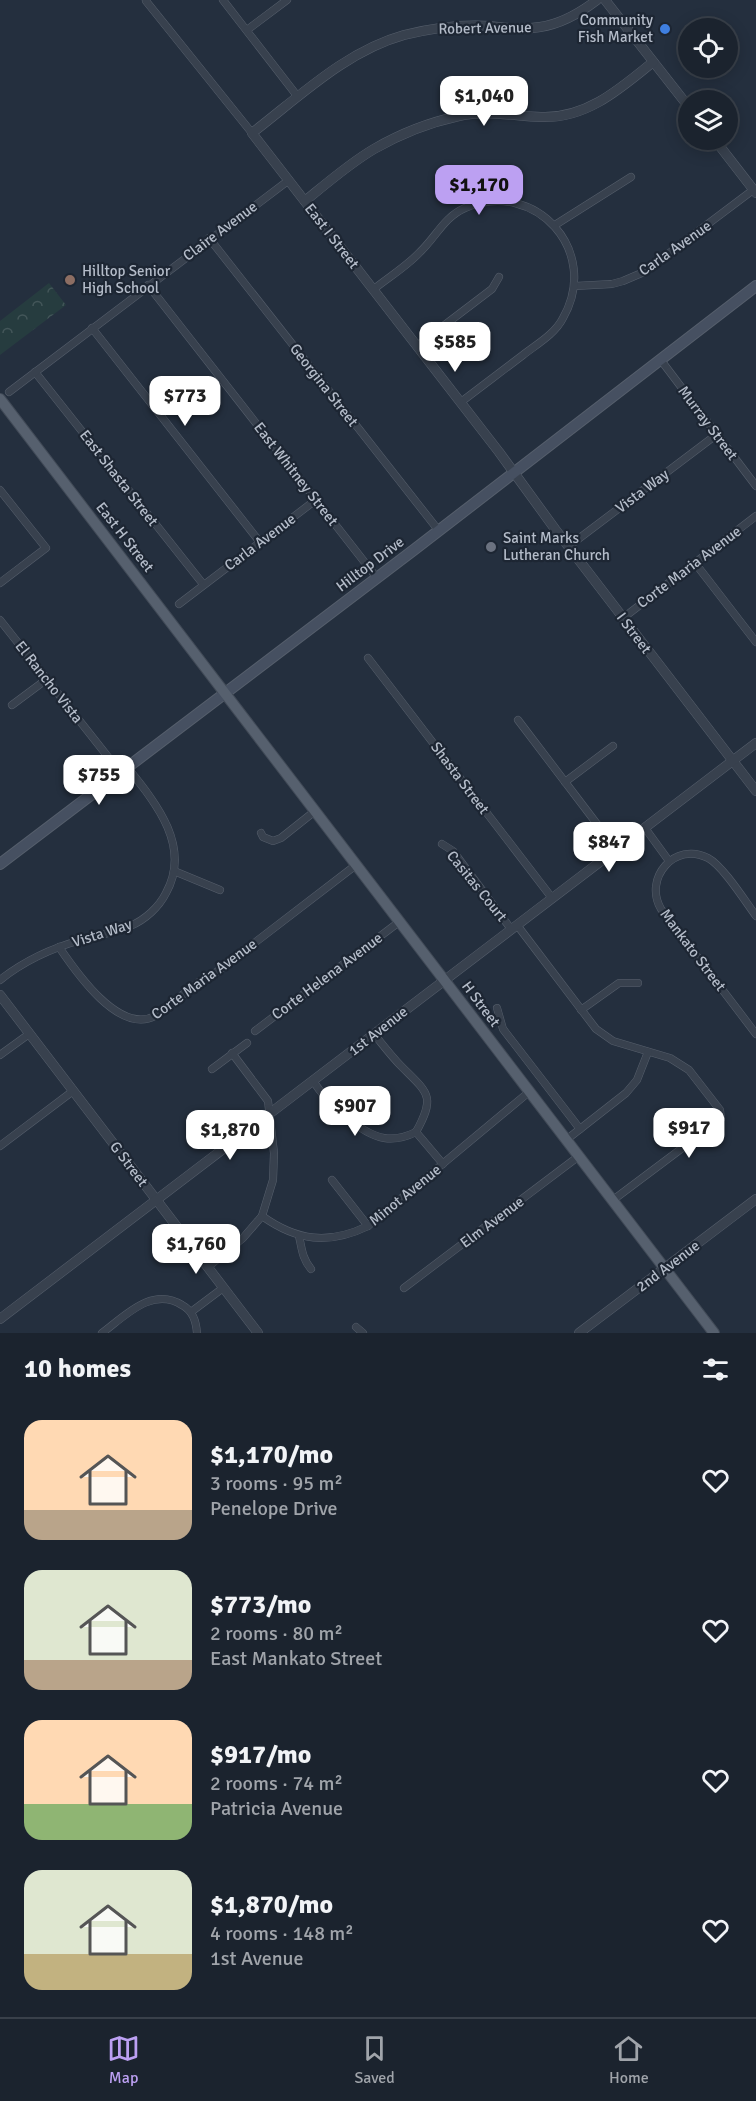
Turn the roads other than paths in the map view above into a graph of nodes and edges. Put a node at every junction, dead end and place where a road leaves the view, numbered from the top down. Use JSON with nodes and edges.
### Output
{"nodes":[{"id":1,"x":223,"y":0,"type":"edge"},
{"id":2,"x":287,"y":0,"type":"edge"},
{"id":3,"x":597,"y":0,"type":"edge"},
{"id":4,"x":605,"y":0,"type":"edge"},
{"id":5,"x":146,"y":1,"type":"edge"},
{"id":6,"x":247,"y":30,"type":"junction"},
{"id":7,"x":653,"y":62,"type":"junction"},
{"id":8,"x":678,"y":93,"type":"edge"},
{"id":9,"x":298,"y":98,"type":"junction"},
{"id":10,"x":252,"y":133,"type":"junction"},
{"id":11,"x":723,"y":150,"type":"edge"},
{"id":12,"x":631,"y":177,"type":"dead end"},
{"id":13,"x":289,"y":180,"type":"junction"},
{"id":14,"x":755,"y":192,"type":"edge"},
{"id":15,"x":305,"y":201,"type":"junction"},
{"id":16,"x":555,"y":225,"type":"junction"},
{"id":17,"x":209,"y":238,"type":"junction"},
{"id":18,"x":499,"y":277,"type":"dead end"},
{"id":19,"x":148,"y":285,"type":"junction"},
{"id":20,"x":575,"y":286,"type":"junction"},
{"id":21,"x":756,"y":286,"type":"edge"},
{"id":22,"x":374,"y":289,"type":"junction"},
{"id":23,"x":92,"y":328,"type":"junction"},
{"id":24,"x":417,"y":345,"type":"junction"},
{"id":25,"x":660,"y":359,"type":"junction"},
{"id":26,"x":35,"y":372,"type":"junction"},
{"id":27,"x":4,"y":396,"type":"edge"},
{"id":28,"x":461,"y":402,"type":"junction"},
{"id":29,"x":716,"y":435,"type":"junction"},
{"id":30,"x":514,"y":472,"type":"junction"},
{"id":31,"x":756,"y":486,"type":"edge"},
{"id":32,"x":0,"y":490,"type":"edge"},
{"id":33,"x":317,"y":499,"type":"junction"},
{"id":34,"x":756,"y":516,"type":"edge"},
{"id":35,"x":439,"y":531,"type":"junction"},
{"id":36,"x":259,"y":542,"type":"junction"},
{"id":37,"x":569,"y":546,"type":"junction"},
{"id":38,"x":695,"y":563,"type":"junction"},
{"id":39,"x":377,"y":578,"type":"junction"},
{"id":40,"x":0,"y":583,"type":"edge"},
{"id":41,"x":203,"y":584,"type":"junction"},
{"id":42,"x":179,"y":604,"type":"dead end"},
{"id":43,"x":623,"y":618,"type":"junction"},
{"id":44,"x":0,"y":620,"type":"edge"},
{"id":45,"x":756,"y":642,"type":"edge"},
{"id":46,"x":368,"y":658,"type":"dead end"},
{"id":47,"x":47,"y":679,"type":"junction"},
{"id":48,"x":226,"y":693,"type":"junction"},
{"id":49,"x":12,"y":705,"type":"dead end"},
{"id":50,"x":518,"y":720,"type":"dead end"},
{"id":51,"x":756,"y":742,"type":"edge"},
{"id":52,"x":613,"y":746,"type":"dead end"},
{"id":53,"x":732,"y":760,"type":"junction"},
{"id":54,"x":123,"y":770,"type":"junction"},
{"id":55,"x":565,"y":782,"type":"junction"},
{"id":56,"x":756,"y":791,"type":"edge"},
{"id":57,"x":315,"y":811,"type":"junction"},
{"id":58,"x":645,"y":828,"type":"junction"},
{"id":59,"x":261,"y":833,"type":"dead end"},
{"id":60,"x":442,"y":844,"type":"dead end"},
{"id":61,"x":616,"y":849,"type":"junction"},
{"id":62,"x":669,"y":861,"type":"junction"},
{"id":63,"x":0,"y":864,"type":"edge"},
{"id":64,"x":356,"y":865,"type":"junction"},
{"id":65,"x":174,"y":871,"type":"junction"},
{"id":66,"x":220,"y":890,"type":"dead end"},
{"id":67,"x":552,"y":898,"type":"junction"},
{"id":68,"x":756,"y":916,"type":"edge"},
{"id":69,"x":399,"y":922,"type":"junction"},
{"id":70,"x":514,"y":927,"type":"junction"},
{"id":71,"x":58,"y":947,"type":"junction"},
{"id":72,"x":0,"y":980,"type":"edge"},
{"id":73,"x":444,"y":980,"type":"junction"},
{"id":74,"x":638,"y":983,"type":"dead end"},
{"id":75,"x":0,"y":995,"type":"edge"},
{"id":76,"x":497,"y":1008,"type":"dead end"},
{"id":77,"x":581,"y":1010,"type":"junction"},
{"id":78,"x":255,"y":1031,"type":"dead end"},
{"id":79,"x":29,"y":1034,"type":"junction"},
{"id":80,"x":374,"y":1034,"type":"junction"},
{"id":81,"x":756,"y":1034,"type":"edge"},
{"id":82,"x":247,"y":1042,"type":"dead end"},
{"id":83,"x":648,"y":1052,"type":"junction"},
{"id":84,"x":232,"y":1053,"type":"junction"},
{"id":85,"x":0,"y":1055,"type":"edge"},
{"id":86,"x":212,"y":1069,"type":"dead end"},
{"id":87,"x":313,"y":1081,"type":"junction"},
{"id":88,"x":74,"y":1091,"type":"junction"},
{"id":89,"x":529,"y":1092,"type":"junction"},
{"id":90,"x":269,"y":1114,"type":"junction"},
{"id":91,"x":580,"y":1129,"type":"junction"},
{"id":92,"x":416,"y":1132,"type":"junction"},
{"id":93,"x":566,"y":1140,"type":"junction"},
{"id":94,"x":0,"y":1146,"type":"edge"},
{"id":95,"x":579,"y":1156,"type":"junction"},
{"id":96,"x":443,"y":1164,"type":"junction"},
{"id":97,"x":332,"y":1180,"type":"dead end"},
{"id":98,"x":756,"y":1199,"type":"edge"},
{"id":99,"x":157,"y":1200,"type":"junction"},
{"id":100,"x":613,"y":1200,"type":"junction"},
{"id":101,"x":262,"y":1216,"type":"junction"},
{"id":102,"x":368,"y":1226,"type":"junction"},
{"id":103,"x":299,"y":1236,"type":"junction"},
{"id":104,"x":208,"y":1268,"type":"junction"},
{"id":105,"x":311,"y":1269,"type":"dead end"},
{"id":106,"x":665,"y":1269,"type":"junction"},
{"id":107,"x":223,"y":1288,"type":"junction"},
{"id":108,"x":404,"y":1288,"type":"dead end"},
{"id":109,"x":191,"y":1312,"type":"junction"},
{"id":110,"x":0,"y":1319,"type":"edge"},
{"id":111,"x":356,"y":1327,"type":"dead end"},
{"id":112,"x":102,"y":1333,"type":"edge"},
{"id":113,"x":197,"y":1333,"type":"edge"},
{"id":114,"x":258,"y":1333,"type":"edge"},
{"id":115,"x":363,"y":1333,"type":"edge"},
{"id":116,"x":579,"y":1333,"type":"edge"},
{"id":117,"x":714,"y":1333,"type":"edge"}],
"edges":[{"from":1,"to":6,"type":"street"},
{"from":2,"to":6,"type":"street"},
{"from":3,"to":9,"type":"street","name":"Robert Avenue"},
{"from":4,"to":7,"type":"street"},
{"from":5,"to":10,"type":"street","name":"East I Street"},
{"from":6,"to":9,"type":"street"},
{"from":7,"to":8,"type":"street"},
{"from":7,"to":15,"type":"street"},
{"from":9,"to":10,"type":"street","name":"Robert Avenue"},
{"from":10,"to":13,"type":"street","name":"East I Street"},
{"from":11,"to":14,"type":"street"},
{"from":12,"to":16,"type":"street"},
{"from":13,"to":15,"type":"street","name":"East I Street"},
{"from":13,"to":17,"type":"street","name":"Claire Avenue"},
{"from":14,"to":20,"type":"street","name":"Carla Avenue"},
{"from":15,"to":22,"type":"street","name":"East I Street"},
{"from":16,"to":20,"type":"street"},
{"from":16,"to":22,"type":"street"},
{"from":17,"to":19,"type":"street","name":"Claire Avenue"},
{"from":17,"to":35,"type":"street","name":"Georgina Street"},
{"from":18,"to":24,"type":"street"},
{"from":19,"to":23,"type":"street","name":"Claire Avenue"},
{"from":19,"to":33,"type":"street","name":"East Whitney Street"},
{"from":20,"to":28,"type":"street"},
{"from":21,"to":25,"type":"main road","name":"Hilltop Drive"},
{"from":22,"to":24,"type":"street","name":"East I Street"},
{"from":23,"to":26,"type":"street","name":"Claire Avenue"},
{"from":23,"to":36,"type":"street"},
{"from":24,"to":28,"type":"street","name":"East I Street"},
{"from":25,"to":29,"type":"street","name":"Murray Street"},
{"from":25,"to":30,"type":"main road","name":"Hilltop Drive"},
{"from":26,"to":27,"type":"street","name":"Claire Avenue"},
{"from":26,"to":41,"type":"street","name":"East Shasta Street"},
{"from":27,"to":48,"type":"main road","name":"East H Street"},
{"from":28,"to":30,"type":"street","name":"East I Street"},
{"from":29,"to":31,"type":"street","name":"Murray Street"},
{"from":29,"to":37,"type":"street","name":"Vista Way"},
{"from":30,"to":35,"type":"main road","name":"Hilltop Drive"},
{"from":30,"to":37,"type":"street","name":"I Street"},
{"from":32,"to":40,"type":"street"},
{"from":33,"to":36,"type":"street","name":"Carla Avenue"},
{"from":33,"to":39,"type":"street","name":"East Whitney Street"},
{"from":34,"to":38,"type":"street","name":"Corte Maria Avenue"},
{"from":35,"to":39,"type":"main road","name":"Hilltop Drive"},
{"from":36,"to":41,"type":"street","name":"Carla Avenue"},
{"from":37,"to":43,"type":"street","name":"I Street"},
{"from":38,"to":43,"type":"street","name":"Corte Maria Avenue"},
{"from":38,"to":45,"type":"street"},
{"from":39,"to":48,"type":"main road","name":"Hilltop Drive"},
{"from":41,"to":42,"type":"street","name":"Carla Avenue"},
{"from":43,"to":53,"type":"street","name":"I Street"},
{"from":44,"to":47,"type":"street","name":"El Rancho Vista"},
{"from":46,"to":67,"type":"street","name":"Shasta Street"},
{"from":47,"to":49,"type":"street"},
{"from":47,"to":54,"type":"street","name":"El Rancho Vista"},
{"from":48,"to":54,"type":"main road","name":"Hilltop Drive"},
{"from":48,"to":57,"type":"main road","name":"H Street"},
{"from":50,"to":55,"type":"street"},
{"from":51,"to":53,"type":"street","name":"1st Avenue"},
{"from":52,"to":55,"type":"street"},
{"from":53,"to":56,"type":"street","name":"I Street"},
{"from":53,"to":58,"type":"street","name":"1st Avenue"},
{"from":54,"to":63,"type":"main road","name":"Hilltop Drive"},
{"from":54,"to":65,"type":"street","name":"Vista Way"},
{"from":55,"to":61,"type":"street"},
{"from":57,"to":59,"type":"street"},
{"from":57,"to":64,"type":"main road","name":"H Street"},
{"from":58,"to":61,"type":"street","name":"1st Avenue"},
{"from":58,"to":62,"type":"street"},
{"from":60,"to":70,"type":"street","name":"Casitas Court"},
{"from":61,"to":67,"type":"street","name":"1st Avenue"},
{"from":62,"to":68,"type":"street"},
{"from":62,"to":81,"type":"street","name":"Mankato Street"},
{"from":64,"to":69,"type":"main road","name":"H Street"},
{"from":64,"to":71,"type":"street","name":"Corte Maria Avenue"},
{"from":65,"to":66,"type":"street"},
{"from":65,"to":71,"type":"street","name":"Vista Way"},
{"from":67,"to":70,"type":"street","name":"1st Avenue"},
{"from":69,"to":73,"type":"main road","name":"H Street"},
{"from":69,"to":78,"type":"street","name":"Corte Helena Avenue"},
{"from":70,"to":73,"type":"street","name":"1st Avenue"},
{"from":70,"to":77,"type":"street"},
{"from":71,"to":72,"type":"street","name":"Vista Way"},
{"from":73,"to":80,"type":"street","name":"1st Avenue"},
{"from":73,"to":89,"type":"main road","name":"H Street"},
{"from":74,"to":77,"type":"street"},
{"from":75,"to":79,"type":"street","name":"G Street"},
{"from":76,"to":91,"type":"street"},
{"from":77,"to":83,"type":"street"},
{"from":79,"to":85,"type":"street"},
{"from":79,"to":88,"type":"street","name":"G Street"},
{"from":80,"to":87,"type":"street","name":"1st Avenue"},
{"from":80,"to":92,"type":"street"},
{"from":82,"to":84,"type":"street"},
{"from":83,"to":91,"type":"street"},
{"from":83,"to":100,"type":"street"},
{"from":84,"to":86,"type":"street"},
{"from":84,"to":90,"type":"street"},
{"from":87,"to":90,"type":"street","name":"1st Avenue"},
{"from":87,"to":92,"type":"street"},
{"from":88,"to":94,"type":"street"},
{"from":88,"to":99,"type":"street","name":"G Street"},
{"from":89,"to":93,"type":"main road","name":"H Street"},
{"from":89,"to":96,"type":"street","name":"Minot Avenue"},
{"from":90,"to":99,"type":"street","name":"1st Avenue"},
{"from":90,"to":101,"type":"street"},
{"from":91,"to":93,"type":"street"},
{"from":92,"to":96,"type":"street"},
{"from":93,"to":95,"type":"main road","name":"H Street"},
{"from":95,"to":100,"type":"main road","name":"H Street"},
{"from":95,"to":108,"type":"street","name":"Elm Avenue"},
{"from":96,"to":102,"type":"street","name":"Minot Avenue"},
{"from":97,"to":102,"type":"street"},
{"from":98,"to":106,"type":"street","name":"2nd Avenue"},
{"from":99,"to":104,"type":"street","name":"G Street"},
{"from":99,"to":110,"type":"street","name":"1st Avenue"},
{"from":100,"to":106,"type":"main road","name":"H Street"},
{"from":101,"to":103,"type":"street","name":"Minot Avenue"},
{"from":101,"to":104,"type":"street"},
{"from":102,"to":103,"type":"street","name":"Minot Avenue"},
{"from":103,"to":105,"type":"street"},
{"from":104,"to":107,"type":"street","name":"G Street"},
{"from":106,"to":116,"type":"street","name":"2nd Avenue"},
{"from":106,"to":117,"type":"main road","name":"H Street"},
{"from":107,"to":109,"type":"street"},
{"from":107,"to":114,"type":"street","name":"G Street"},
{"from":109,"to":112,"type":"street"},
{"from":109,"to":113,"type":"street"},
{"from":111,"to":115,"type":"street"}]}
